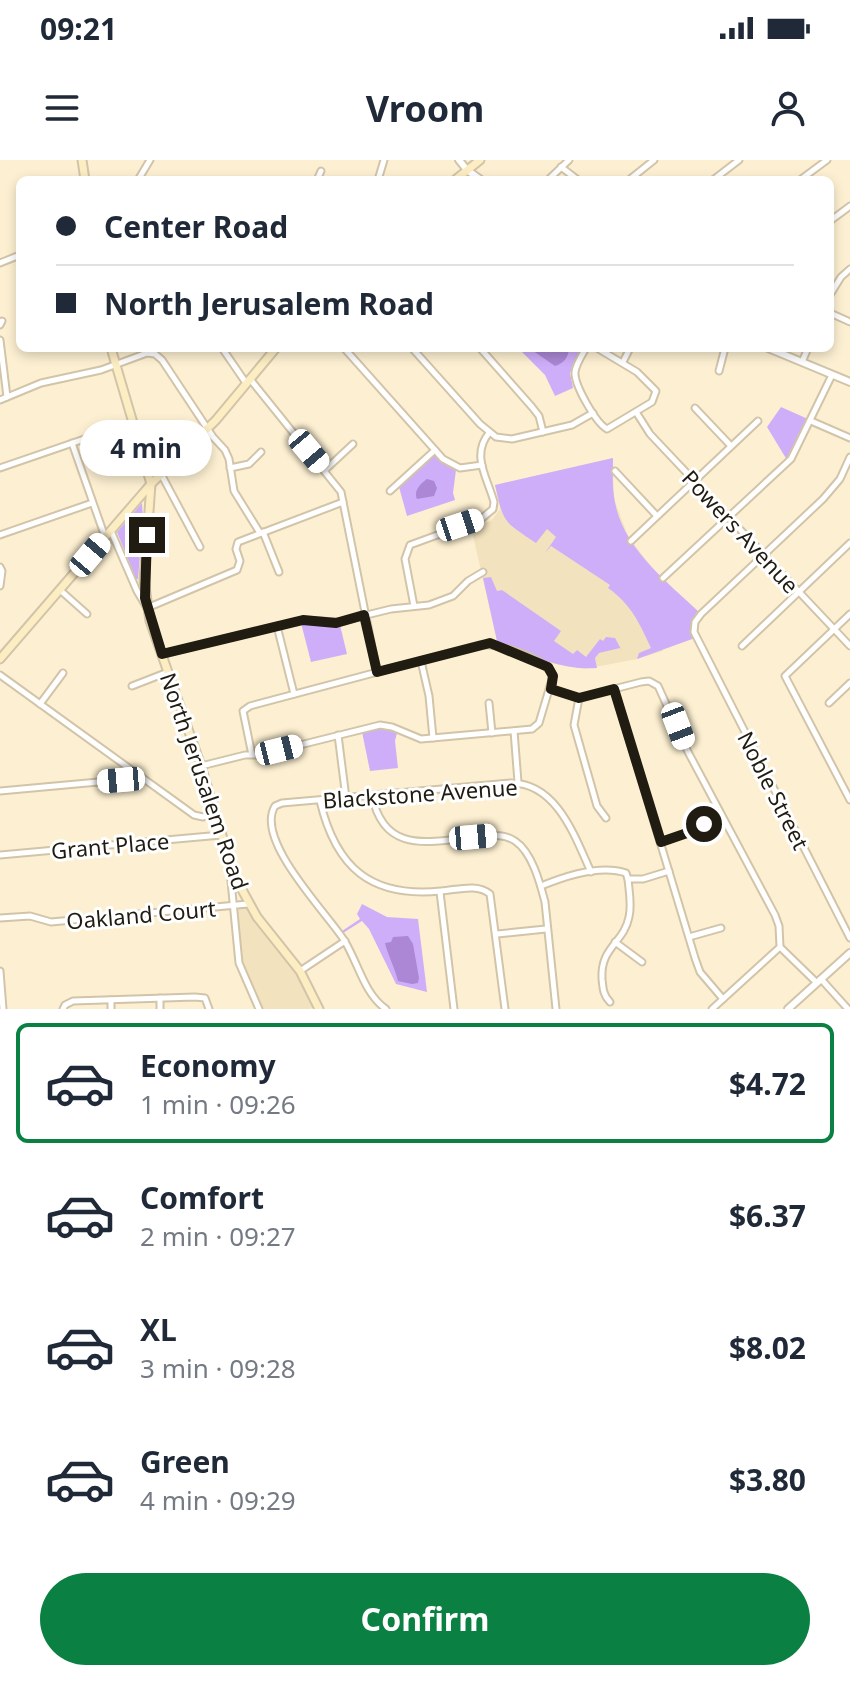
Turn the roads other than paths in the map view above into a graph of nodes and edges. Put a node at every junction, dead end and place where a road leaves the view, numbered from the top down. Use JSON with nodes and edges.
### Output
{"nodes":[{"id":1,"x":459,"y":160,"type":"edge"},
{"id":2,"x":480,"y":160,"type":"edge"},
{"id":3,"x":569,"y":160,"type":"edge"},
{"id":4,"x":654,"y":160,"type":"edge"},
{"id":5,"x":739,"y":160,"type":"edge"},
{"id":6,"x":827,"y":160,"type":"edge"},
{"id":7,"x":561,"y":167,"type":"junction"},
{"id":8,"x":467,"y":170,"type":"junction"},
{"id":9,"x":321,"y":171,"type":"dead end"},
{"id":10,"x":319,"y":176,"type":"edge"},
{"id":11,"x":460,"y":176,"type":"edge"},
{"id":12,"x":475,"y":176,"type":"edge"},
{"id":13,"x":552,"y":176,"type":"edge"},
{"id":14,"x":573,"y":176,"type":"edge"},
{"id":15,"x":634,"y":176,"type":"edge"},
{"id":16,"x":718,"y":176,"type":"edge"},
{"id":17,"x":805,"y":176,"type":"edge"},
{"id":18,"x":850,"y":269,"type":"edge"},
{"id":19,"x":834,"y":288,"type":"edge"},
{"id":20,"x":0,"y":340,"type":"edge"},
{"id":21,"x":112,"y":352,"type":"edge"},
{"id":22,"x":225,"y":352,"type":"edge"},
{"id":23,"x":273,"y":352,"type":"edge"},
{"id":24,"x":349,"y":352,"type":"edge"},
{"id":25,"x":416,"y":352,"type":"edge"},
{"id":26,"x":483,"y":352,"type":"edge"},
{"id":27,"x":584,"y":352,"type":"edge"},
{"id":28,"x":604,"y":352,"type":"edge"},
{"id":29,"x":628,"y":352,"type":"edge"},
{"id":30,"x":724,"y":352,"type":"edge"},
{"id":31,"x":778,"y":352,"type":"edge"},
{"id":32,"x":806,"y":352,"type":"edge"},
{"id":33,"x":623,"y":362,"type":"junction"},
{"id":34,"x":802,"y":362,"type":"junction"},
{"id":35,"x":116,"y":365,"type":"junction"},
{"id":36,"x":719,"y":371,"type":"dead end"},
{"id":37,"x":832,"y":375,"type":"junction"},
{"id":38,"x":248,"y":381,"type":"junction"},
{"id":39,"x":850,"y":382,"type":"edge"},
{"id":40,"x":7,"y":397,"type":"junction"},
{"id":41,"x":0,"y":400,"type":"edge"},
{"id":42,"x":695,"y":408,"type":"dead end"},
{"id":43,"x":636,"y":412,"type":"junction"},
{"id":44,"x":593,"y":413,"type":"junction"},
{"id":45,"x":758,"y":421,"type":"dead end"},
{"id":46,"x":811,"y":421,"type":"junction"},
{"id":47,"x":131,"y":423,"type":"junction"},
{"id":48,"x":207,"y":428,"type":"junction"},
{"id":49,"x":543,"y":432,"type":"junction"},
{"id":50,"x":489,"y":433,"type":"junction"},
{"id":51,"x":850,"y":438,"type":"edge"},
{"id":52,"x":72,"y":443,"type":"junction"},
{"id":53,"x":353,"y":444,"type":"dead end"},
{"id":54,"x":731,"y":446,"type":"junction"},
{"id":55,"x":435,"y":450,"type":"junction"},
{"id":56,"x":261,"y":452,"type":"dead end"},
{"id":57,"x":850,"y":457,"type":"edge"},
{"id":58,"x":482,"y":465,"type":"junction"},
{"id":59,"x":0,"y":468,"type":"edge"},
{"id":60,"x":230,"y":468,"type":"junction"},
{"id":61,"x":325,"y":470,"type":"junction"},
{"id":62,"x":615,"y":471,"type":"dead end"},
{"id":63,"x":160,"y":473,"type":"junction"},
{"id":64,"x":694,"y":481,"type":"junction"},
{"id":65,"x":151,"y":484,"type":"junction"},
{"id":66,"x":390,"y":491,"type":"dead end"},
{"id":67,"x":343,"y":502,"type":"junction"},
{"id":68,"x":92,"y":503,"type":"junction"},
{"id":69,"x":657,"y":516,"type":"junction"},
{"id":70,"x":729,"y":518,"type":"junction"},
{"id":71,"x":108,"y":533,"type":"junction"},
{"id":72,"x":261,"y":533,"type":"junction"},
{"id":73,"x":0,"y":535,"type":"edge"},
{"id":74,"x":631,"y":541,"type":"dead end"},
{"id":75,"x":850,"y":543,"type":"edge"},
{"id":76,"x":200,"y":547,"type":"dead end"},
{"id":77,"x":764,"y":555,"type":"junction"},
{"id":78,"x":0,"y":567,"type":"edge"},
{"id":79,"x":279,"y":572,"type":"dead end"},
{"id":80,"x":483,"y":572,"type":"dead end"},
{"id":81,"x":663,"y":578,"type":"dead end"},
{"id":82,"x":0,"y":586,"type":"edge"},
{"id":83,"x":60,"y":590,"type":"junction"},
{"id":84,"x":799,"y":592,"type":"junction"},
{"id":85,"x":414,"y":606,"type":"junction"},
{"id":86,"x":147,"y":608,"type":"junction"},
{"id":87,"x":87,"y":614,"type":"dead end"},
{"id":88,"x":850,"y":614,"type":"edge"},
{"id":89,"x":364,"y":615,"type":"junction"},
{"id":90,"x":277,"y":626,"type":"junction"},
{"id":91,"x":834,"y":629,"type":"junction"},
{"id":92,"x":742,"y":646,"type":"dead end"},
{"id":93,"x":850,"y":646,"type":"edge"},
{"id":94,"x":162,"y":654,"type":"junction"},
{"id":95,"x":0,"y":659,"type":"edge"},
{"id":96,"x":421,"y":661,"type":"junction"},
{"id":97,"x":168,"y":672,"type":"junction"},
{"id":98,"x":377,"y":672,"type":"junction"},
{"id":99,"x":63,"y":673,"type":"dead end"},
{"id":100,"x":0,"y":675,"type":"edge"},
{"id":101,"x":850,"y":683,"type":"edge"},
{"id":102,"x":132,"y":686,"type":"dead end"},
{"id":103,"x":551,"y":689,"type":"junction"},
{"id":104,"x":614,"y":689,"type":"junction"},
{"id":105,"x":294,"y":694,"type":"junction"},
{"id":106,"x":579,"y":698,"type":"junction"},
{"id":107,"x":489,"y":703,"type":"dead end"},
{"id":108,"x":829,"y":703,"type":"dead end"},
{"id":109,"x":40,"y":704,"type":"junction"},
{"id":110,"x":514,"y":731,"type":"junction"},
{"id":111,"x":492,"y":733,"type":"junction"},
{"id":112,"x":338,"y":735,"type":"junction"},
{"id":113,"x":433,"y":738,"type":"junction"},
{"id":114,"x":252,"y":755,"type":"junction"},
{"id":115,"x":201,"y":766,"type":"junction"},
{"id":116,"x":143,"y":778,"type":"junction"},
{"id":117,"x":518,"y":783,"type":"junction"},
{"id":118,"x":0,"y":791,"type":"edge"},
{"id":119,"x":372,"y":795,"type":"junction"},
{"id":120,"x":346,"y":798,"type":"junction"},
{"id":121,"x":850,"y":800,"type":"edge"},
{"id":122,"x":320,"y":801,"type":"junction"},
{"id":123,"x":214,"y":813,"type":"junction"},
{"id":124,"x":721,"y":814,"type":"junction"},
{"id":125,"x":606,"y":818,"type":"dead end"},
{"id":126,"x":221,"y":835,"type":"junction"},
{"id":127,"x":661,"y":842,"type":"junction"},
{"id":128,"x":0,"y":855,"type":"edge"},
{"id":129,"x":229,"y":863,"type":"junction"},
{"id":130,"x":669,"y":871,"type":"junction"},
{"id":131,"x":591,"y":872,"type":"junction"},
{"id":132,"x":628,"y":879,"type":"junction"},
{"id":133,"x":541,"y":886,"type":"junction"},
{"id":134,"x":440,"y":892,"type":"junction"},
{"id":135,"x":248,"y":904,"type":"junction"},
{"id":136,"x":234,"y":905,"type":"junction"},
{"id":137,"x":0,"y":918,"type":"edge"},
{"id":138,"x":721,"y":928,"type":"dead end"},
{"id":139,"x":546,"y":929,"type":"junction"},
{"id":140,"x":497,"y":934,"type":"junction"},
{"id":141,"x":689,"y":937,"type":"junction"},
{"id":142,"x":850,"y":938,"type":"edge"},
{"id":143,"x":345,"y":941,"type":"junction"},
{"id":144,"x":615,"y":942,"type":"junction"},
{"id":145,"x":780,"y":947,"type":"junction"},
{"id":146,"x":850,"y":953,"type":"edge"},
{"id":147,"x":642,"y":962,"type":"dead end"},
{"id":148,"x":0,"y":971,"type":"edge"},
{"id":149,"x":300,"y":971,"type":"junction"},
{"id":150,"x":819,"y":981,"type":"junction"},
{"id":151,"x":160,"y":998,"type":"junction"},
{"id":152,"x":723,"y":999,"type":"junction"},
{"id":153,"x":111,"y":1000,"type":"junction"},
{"id":154,"x":610,"y":1002,"type":"dead end"},
{"id":155,"x":3,"y":1009,"type":"edge"},
{"id":156,"x":63,"y":1009,"type":"edge"},
{"id":157,"x":111,"y":1009,"type":"edge"},
{"id":158,"x":160,"y":1009,"type":"edge"},
{"id":159,"x":209,"y":1009,"type":"edge"},
{"id":160,"x":259,"y":1009,"type":"edge"},
{"id":161,"x":319,"y":1009,"type":"edge"},
{"id":162,"x":386,"y":1009,"type":"edge"},
{"id":163,"x":454,"y":1009,"type":"edge"},
{"id":164,"x":505,"y":1009,"type":"edge"},
{"id":165,"x":556,"y":1009,"type":"edge"},
{"id":166,"x":712,"y":1009,"type":"edge"},
{"id":167,"x":788,"y":1009,"type":"edge"},
{"id":168,"x":848,"y":1009,"type":"edge"}],
"edges":[{"from":1,"to":8,"type":"street"},
{"from":2,"to":8,"type":"main road"},
{"from":3,"to":7,"type":"street"},
{"from":4,"to":15,"type":"street"},
{"from":5,"to":16,"type":"street"},
{"from":6,"to":17,"type":"street"},
{"from":7,"to":13,"type":"street"},
{"from":7,"to":14,"type":"street"},
{"from":8,"to":11,"type":"main road"},
{"from":8,"to":12,"type":"street"},
{"from":9,"to":10,"type":"street"},
{"from":18,"to":19,"type":"street"},
{"from":20,"to":40,"type":"street"},
{"from":21,"to":35,"type":"main road","name":"North Jerusalem Road"},
{"from":22,"to":38,"type":"street"},
{"from":23,"to":38,"type":"main road"},
{"from":24,"to":55,"type":"street"},
{"from":25,"to":50,"type":"street"},
{"from":26,"to":49,"type":"street"},
{"from":27,"to":44,"type":"street"},
{"from":28,"to":33,"type":"street"},
{"from":29,"to":33,"type":"street"},
{"from":30,"to":36,"type":"street"},
{"from":31,"to":34,"type":"street"},
{"from":32,"to":34,"type":"street"},
{"from":33,"to":43,"type":"street"},
{"from":34,"to":37,"type":"street"},
{"from":35,"to":40,"type":"street"},
{"from":35,"to":47,"type":"main road","name":"North Jerusalem Road"},
{"from":35,"to":48,"type":"street"},
{"from":37,"to":39,"type":"street"},
{"from":37,"to":46,"type":"street"},
{"from":38,"to":48,"type":"main road"},
{"from":38,"to":61,"type":"street"},
{"from":40,"to":41,"type":"street"},
{"from":42,"to":54,"type":"street"},
{"from":43,"to":44,"type":"street"},
{"from":43,"to":64,"type":"street","name":"Powers Avenue"},
{"from":44,"to":49,"type":"street"},
{"from":45,"to":54,"type":"street"},
{"from":46,"to":51,"type":"street"},
{"from":46,"to":70,"type":"street"},
{"from":47,"to":52,"type":"street"},
{"from":47,"to":65,"type":"main road","name":"North Jerusalem Road"},
{"from":48,"to":60,"type":"street"},
{"from":48,"to":63,"type":"main road"},
{"from":49,"to":50,"type":"street"},
{"from":50,"to":58,"type":"street"},
{"from":52,"to":59,"type":"street"},
{"from":52,"to":68,"type":"street"},
{"from":53,"to":61,"type":"street"},
{"from":54,"to":64,"type":"street"},
{"from":55,"to":58,"type":"street"},
{"from":55,"to":66,"type":"street"},
{"from":56,"to":60,"type":"street"},
{"from":57,"to":77,"type":"street"},
{"from":58,"to":85,"type":"street"},
{"from":60,"to":72,"type":"street"},
{"from":61,"to":67,"type":"street"},
{"from":62,"to":69,"type":"street"},
{"from":63,"to":65,"type":"main road"},
{"from":63,"to":76,"type":"street"},
{"from":64,"to":69,"type":"street"},
{"from":64,"to":70,"type":"street","name":"Powers Avenue"},
{"from":65,"to":71,"type":"main road"},
{"from":65,"to":86,"type":"main road","name":"North Jerusalem Road"},
{"from":67,"to":72,"type":"street"},
{"from":67,"to":89,"type":"street"},
{"from":68,"to":71,"type":"street"},
{"from":68,"to":73,"type":"street"},
{"from":69,"to":74,"type":"street"},
{"from":70,"to":77,"type":"street","name":"Powers Avenue"},
{"from":70,"to":81,"type":"street"},
{"from":71,"to":83,"type":"main road"},
{"from":71,"to":86,"type":"street"},
{"from":72,"to":79,"type":"street"},
{"from":72,"to":86,"type":"street"},
{"from":75,"to":84,"type":"street"},
{"from":77,"to":84,"type":"street","name":"Powers Avenue"},
{"from":77,"to":142,"type":"street","name":"Noble Street"},
{"from":78,"to":82,"type":"street"},
{"from":80,"to":85,"type":"street"},
{"from":83,"to":87,"type":"street"},
{"from":83,"to":95,"type":"main road"},
{"from":84,"to":91,"type":"street","name":"Powers Avenue"},
{"from":84,"to":92,"type":"street"},
{"from":85,"to":89,"type":"street"},
{"from":86,"to":94,"type":"main road","name":"North Jerusalem Road"},
{"from":88,"to":91,"type":"street"},
{"from":89,"to":90,"type":"street"},
{"from":89,"to":98,"type":"street"},
{"from":90,"to":94,"type":"street"},
{"from":90,"to":105,"type":"street"},
{"from":91,"to":93,"type":"street","name":"Powers Avenue"},
{"from":91,"to":121,"type":"street"},
{"from":94,"to":97,"type":"main road","name":"North Jerusalem Road"},
{"from":96,"to":98,"type":"street"},
{"from":96,"to":103,"type":"street"},
{"from":96,"to":113,"type":"street"},
{"from":97,"to":102,"type":"street"},
{"from":97,"to":115,"type":"main road","name":"North Jerusalem Road"},
{"from":98,"to":105,"type":"street"},
{"from":99,"to":109,"type":"street"},
{"from":100,"to":109,"type":"street"},
{"from":101,"to":108,"type":"street"},
{"from":103,"to":106,"type":"street"},
{"from":103,"to":110,"type":"street"},
{"from":104,"to":106,"type":"street"},
{"from":104,"to":124,"type":"street"},
{"from":104,"to":127,"type":"street"},
{"from":105,"to":114,"type":"street"},
{"from":106,"to":125,"type":"street"},
{"from":107,"to":111,"type":"street"},
{"from":109,"to":116,"type":"street"},
{"from":110,"to":111,"type":"street"},
{"from":110,"to":117,"type":"street"},
{"from":111,"to":113,"type":"street"},
{"from":112,"to":113,"type":"street"},
{"from":112,"to":114,"type":"street"},
{"from":112,"to":120,"type":"street"},
{"from":114,"to":115,"type":"street"},
{"from":115,"to":123,"type":"main road","name":"North Jerusalem Road"},
{"from":116,"to":118,"type":"street"},
{"from":116,"to":123,"type":"street"},
{"from":117,"to":119,"type":"street","name":"Blackstone Avenue"},
{"from":117,"to":131,"type":"street","name":"Blackstone Avenue"},
{"from":119,"to":120,"type":"street","name":"Blackstone Avenue"},
{"from":119,"to":133,"type":"street"},
{"from":120,"to":122,"type":"street","name":"Blackstone Avenue"},
{"from":122,"to":134,"type":"street"},
{"from":122,"to":143,"type":"street","name":"Blackstone Avenue"},
{"from":123,"to":126,"type":"main road","name":"North Jerusalem Road"},
{"from":124,"to":127,"type":"street"},
{"from":124,"to":145,"type":"street"},
{"from":126,"to":128,"type":"street","name":"Grant Place"},
{"from":126,"to":129,"type":"main road","name":"North Jerusalem Road"},
{"from":127,"to":130,"type":"street"},
{"from":129,"to":135,"type":"main road","name":"North Jerusalem Road"},
{"from":129,"to":136,"type":"street"},
{"from":130,"to":132,"type":"street"},
{"from":130,"to":141,"type":"street"},
{"from":131,"to":132,"type":"street"},
{"from":131,"to":133,"type":"street"},
{"from":132,"to":144,"type":"street"},
{"from":133,"to":139,"type":"street"},
{"from":134,"to":140,"type":"street"},
{"from":134,"to":163,"type":"street"},
{"from":135,"to":136,"type":"street","name":"Oakland Court"},
{"from":135,"to":149,"type":"main road","name":"North Jerusalem Road"},
{"from":136,"to":137,"type":"street","name":"Oakland Court"},
{"from":136,"to":160,"type":"street"},
{"from":138,"to":141,"type":"street"},
{"from":139,"to":140,"type":"street"},
{"from":139,"to":165,"type":"street"},
{"from":140,"to":164,"type":"street"},
{"from":141,"to":152,"type":"street"},
{"from":143,"to":149,"type":"street"},
{"from":143,"to":162,"type":"street"},
{"from":144,"to":147,"type":"street"},
{"from":144,"to":154,"type":"street"},
{"from":145,"to":150,"type":"street"},
{"from":145,"to":152,"type":"street"},
{"from":146,"to":150,"type":"street"},
{"from":148,"to":155,"type":"street"},
{"from":149,"to":161,"type":"main road","name":"North Jerusalem Road"},
{"from":150,"to":167,"type":"street"},
{"from":150,"to":168,"type":"street"},
{"from":151,"to":153,"type":"street"},
{"from":151,"to":158,"type":"street"},
{"from":151,"to":159,"type":"street"},
{"from":152,"to":166,"type":"street"},
{"from":153,"to":156,"type":"street"},
{"from":153,"to":157,"type":"street"}]}
